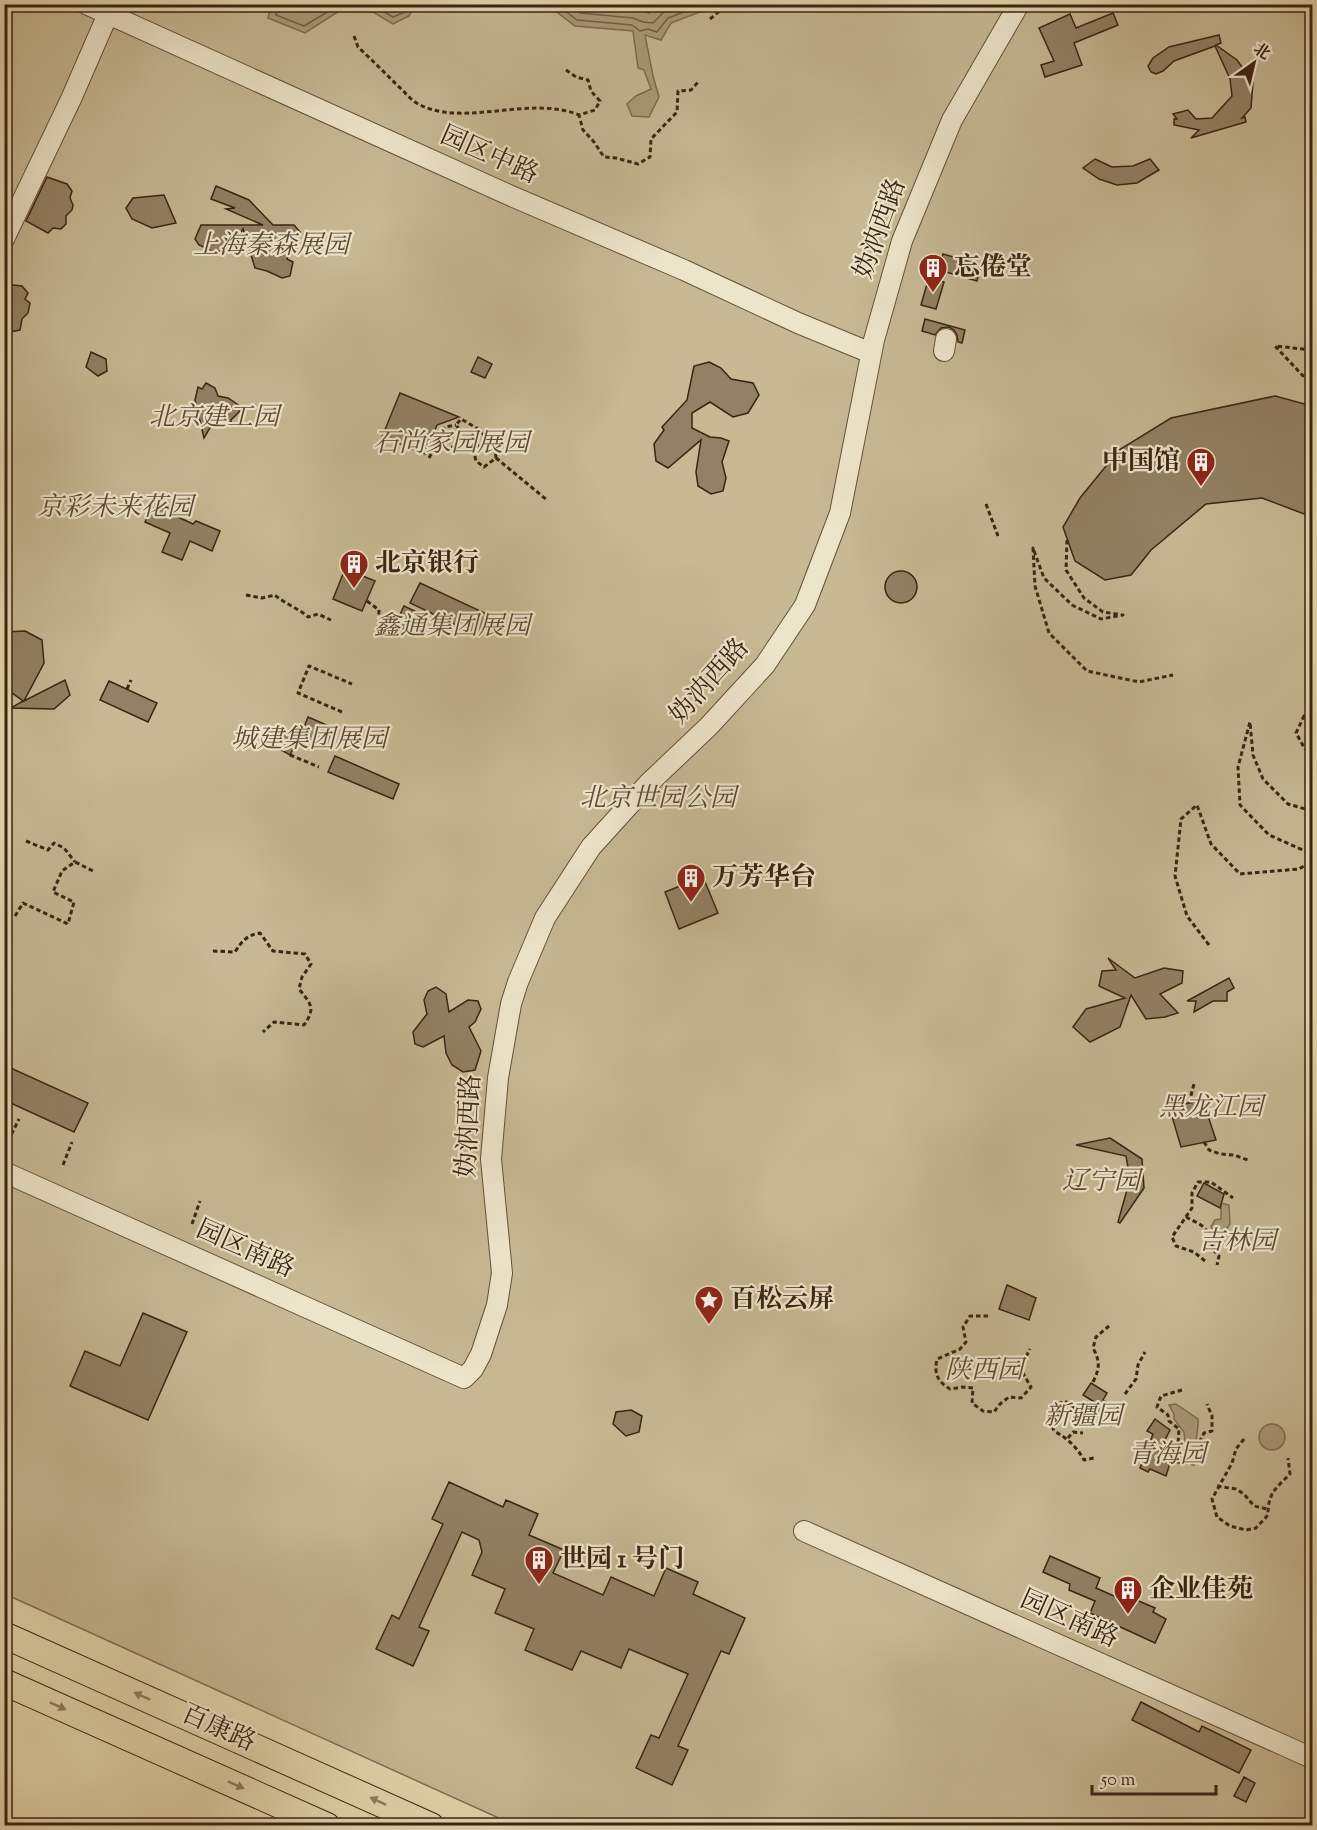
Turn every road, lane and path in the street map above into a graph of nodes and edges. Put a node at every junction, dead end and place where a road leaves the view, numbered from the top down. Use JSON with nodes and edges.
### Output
{"nodes":[{"id":1,"x":86,"y":4,"type":"edge"},
{"id":2,"x":728,"y":4,"type":"edge"},
{"id":3,"x":1019,"y":4,"type":"edge"},
{"id":4,"x":108,"y":14,"type":"junction"},
{"id":5,"x":710,"y":19,"type":"dead end"},
{"id":6,"x":354,"y":36,"type":"dead end"},
{"id":7,"x":566,"y":70,"type":"dead end"},
{"id":8,"x":699,"y":81,"type":"dead end"},
{"id":9,"x":579,"y":115,"type":"junction"},
{"id":10,"x":4,"y":239,"type":"edge"},
{"id":11,"x":1312,"y":350,"type":"edge"},
{"id":12,"x":871,"y":353,"type":"junction"},
{"id":13,"x":1312,"y":391,"type":"edge"},
{"id":14,"x":456,"y":425,"type":"junction"},
{"id":15,"x":491,"y":436,"type":"dead end"},
{"id":16,"x":438,"y":441,"type":"junction"},
{"id":17,"x":488,"y":441,"type":"junction"},
{"id":18,"x":473,"y":448,"type":"junction"},
{"id":19,"x":429,"y":458,"type":"dead end"},
{"id":20,"x":496,"y":458,"type":"junction"},
{"id":21,"x":547,"y":500,"type":"dead end"},
{"id":22,"x":986,"y":504,"type":"dead end"},
{"id":23,"x":998,"y":536,"type":"dead end"},
{"id":24,"x":1068,"y":540,"type":"dead end"},
{"id":25,"x":246,"y":595,"type":"dead end"},
{"id":26,"x":367,"y":601,"type":"dead end"},
{"id":27,"x":331,"y":620,"type":"dead end"},
{"id":28,"x":378,"y":629,"type":"dead end"},
{"id":29,"x":1173,"y":675,"type":"dead end"},
{"id":30,"x":131,"y":680,"type":"dead end"},
{"id":31,"x":352,"y":684,"type":"dead end"},
{"id":32,"x":128,"y":689,"type":"dead end"},
{"id":33,"x":342,"y":712,"type":"dead end"},
{"id":34,"x":1312,"y":717,"type":"edge"},
{"id":35,"x":1305,"y":749,"type":"junction"},
{"id":36,"x":1312,"y":753,"type":"edge"},
{"id":37,"x":290,"y":755,"type":"dead end"},
{"id":38,"x":1312,"y":761,"type":"edge"},
{"id":39,"x":319,"y":766,"type":"dead end"},
{"id":40,"x":1312,"y":811,"type":"edge"},
{"id":41,"x":27,"y":840,"type":"dead end"},
{"id":42,"x":1312,"y":854,"type":"edge"},
{"id":43,"x":1312,"y":861,"type":"edge"},
{"id":44,"x":75,"y":862,"type":"junction"},
{"id":45,"x":93,"y":871,"type":"dead end"},
{"id":46,"x":15,"y":915,"type":"dead end"},
{"id":47,"x":1209,"y":945,"type":"dead end"},
{"id":48,"x":213,"y":951,"type":"dead end"},
{"id":49,"x":263,"y":1032,"type":"dead end"},
{"id":50,"x":1194,"y":1084,"type":"dead end"},
{"id":51,"x":1189,"y":1103,"type":"dead end"},
{"id":52,"x":19,"y":1119,"type":"dead end"},
{"id":53,"x":8,"y":1141,"type":"dead end"},
{"id":54,"x":1204,"y":1142,"type":"dead end"},
{"id":55,"x":72,"y":1143,"type":"dead end"},
{"id":56,"x":1248,"y":1160,"type":"dead end"},
{"id":57,"x":63,"y":1165,"type":"dead end"},
{"id":58,"x":4,"y":1172,"type":"edge"},
{"id":59,"x":1233,"y":1198,"type":"dead end"},
{"id":60,"x":200,"y":1201,"type":"dead end"},
{"id":61,"x":1186,"y":1217,"type":"junction"},
{"id":62,"x":192,"y":1224,"type":"dead end"},
{"id":63,"x":1205,"y":1261,"type":"dead end"},
{"id":64,"x":1217,"y":1264,"type":"dead end"},
{"id":65,"x":988,"y":1316,"type":"dead end"},
{"id":66,"x":1109,"y":1326,"type":"dead end"},
{"id":67,"x":1030,"y":1349,"type":"dead end"},
{"id":68,"x":1145,"y":1352,"type":"dead end"},
{"id":69,"x":464,"y":1378,"type":"joint"},
{"id":70,"x":1093,"y":1382,"type":"dead end"},
{"id":71,"x":1182,"y":1390,"type":"dead end"},
{"id":72,"x":1125,"y":1394,"type":"dead end"},
{"id":73,"x":1207,"y":1404,"type":"dead end"},
{"id":74,"x":1075,"y":1408,"type":"dead end"},
{"id":75,"x":1083,"y":1433,"type":"dead end"},
{"id":76,"x":1067,"y":1439,"type":"junction"},
{"id":77,"x":1244,"y":1439,"type":"dead end"},
{"id":78,"x":1094,"y":1458,"type":"dead end"},
{"id":79,"x":1288,"y":1458,"type":"dead end"},
{"id":80,"x":1217,"y":1486,"type":"junction"},
{"id":81,"x":1268,"y":1509,"type":"junction"},
{"id":82,"x":804,"y":1531,"type":"dead end"},
{"id":83,"x":4,"y":1635,"type":"edge"},
{"id":84,"x":4,"y":1682,"type":"edge"},
{"id":85,"x":1312,"y":1758,"type":"edge"},
{"id":86,"x":327,"y":1826,"type":"edge"},
{"id":87,"x":431,"y":1826,"type":"edge"}],
"edges":[{"from":1,"to":4,"type":"street","name":"园区中路"},
{"from":2,"to":5,"type":"path"},
{"from":3,"to":12,"type":"street","name":"妫汭西路"},
{"from":4,"to":10,"type":"street"},
{"from":4,"to":12,"type":"street","name":"园区中路"},
{"from":6,"to":9,"type":"path"},
{"from":7,"to":9,"type":"path"},
{"from":8,"to":9,"type":"path"},
{"from":11,"to":13,"type":"path"},
{"from":12,"to":69,"type":"street","name":"妫汭西路"},
{"from":14,"to":16,"type":"path"},
{"from":14,"to":17,"type":"path"},
{"from":14,"to":18,"type":"path"},
{"from":15,"to":17,"type":"path"},
{"from":16,"to":18,"type":"path"},
{"from":16,"to":19,"type":"path"},
{"from":17,"to":18,"type":"path"},
{"from":17,"to":20,"type":"path"},
{"from":18,"to":20,"type":"path"},
{"from":20,"to":21,"type":"path"},
{"from":22,"to":23,"type":"path"},
{"from":24,"to":29,"type":"path"},
{"from":25,"to":27,"type":"path"},
{"from":26,"to":28,"type":"path"},
{"from":30,"to":32,"type":"path"},
{"from":31,"to":33,"type":"path"},
{"from":34,"to":35,"type":"path"},
{"from":35,"to":36,"type":"path"},
{"from":35,"to":38,"type":"path"},
{"from":37,"to":39,"type":"path"},
{"from":40,"to":42,"type":"path"},
{"from":41,"to":44,"type":"path"},
{"from":43,"to":47,"type":"path"},
{"from":44,"to":45,"type":"path"},
{"from":44,"to":46,"type":"path"},
{"from":48,"to":49,"type":"path"},
{"from":50,"to":51,"type":"path"},
{"from":52,"to":53,"type":"path"},
{"from":54,"to":56,"type":"path"},
{"from":55,"to":57,"type":"path"},
{"from":58,"to":69,"type":"street","name":"园区南路"},
{"from":59,"to":61,"type":"path"},
{"from":60,"to":62,"type":"path"},
{"from":61,"to":63,"type":"path"},
{"from":61,"to":64,"type":"path"},
{"from":65,"to":67,"type":"path"},
{"from":66,"to":70,"type":"path"},
{"from":68,"to":72,"type":"path"},
{"from":71,"to":73,"type":"path"},
{"from":74,"to":76,"type":"path"},
{"from":75,"to":76,"type":"path"},
{"from":76,"to":78,"type":"path"},
{"from":77,"to":80,"type":"path"},
{"from":79,"to":81,"type":"path"},
{"from":80,"to":81,"type":"path"},
{"from":80,"to":81,"type":"path"},
{"from":82,"to":85,"type":"street","name":"园区南路"},
{"from":87,"to":83,"type":"main road","name":"百康路","one_way":true},
{"from":84,"to":86,"type":"main road","name":"百康路","one_way":true}]}
